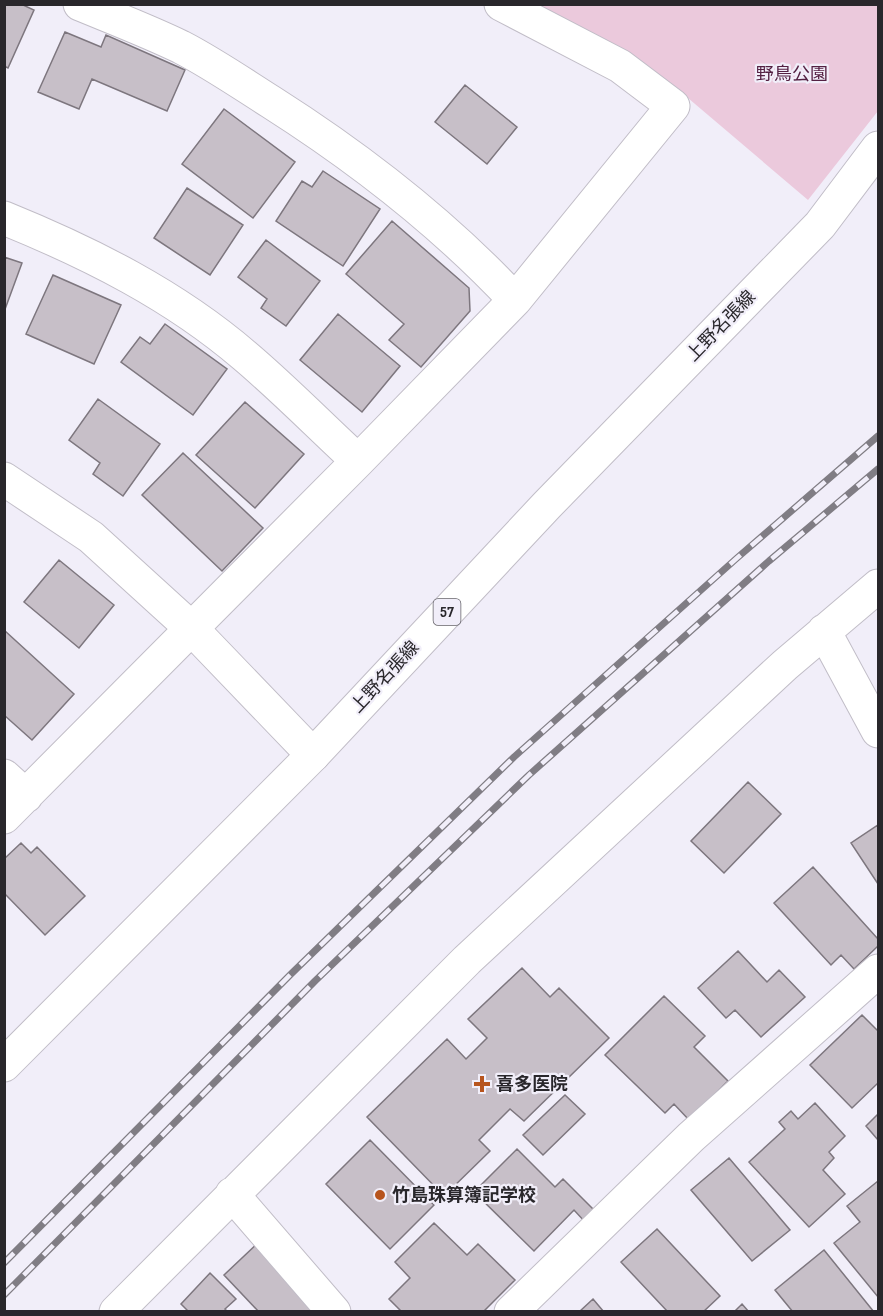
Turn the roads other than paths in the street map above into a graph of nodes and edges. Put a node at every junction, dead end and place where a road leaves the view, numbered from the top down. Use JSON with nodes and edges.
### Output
{"nodes":[{"id":1,"x":80,"y":4,"type":"edge"},
{"id":2,"x":501,"y":4,"type":"edge"},
{"id":3,"x":879,"y":148,"type":"edge"},
{"id":4,"x":4,"y":218,"type":"edge"},
{"id":5,"x":514,"y":300,"type":"junction"},
{"id":6,"x":358,"y":461,"type":"junction"},
{"id":7,"x":4,"y":479,"type":"edge"},
{"id":8,"x":879,"y":586,"type":"edge"},
{"id":9,"x":191,"y":628,"type":"junction"},
{"id":10,"x":824,"y":631,"type":"junction"},
{"id":11,"x":879,"y":731,"type":"edge"},
{"id":12,"x":313,"y":755,"type":"junction"},
{"id":13,"x":12,"y":796,"type":"edge"},
{"id":14,"x":879,"y":971,"type":"edge"},
{"id":15,"x":4,"y":1065,"type":"edge"},
{"id":16,"x":232,"y":1194,"type":"junction"},
{"id":17,"x":116,"y":1311,"type":"edge"},
{"id":18,"x":334,"y":1311,"type":"edge"},
{"id":19,"x":511,"y":1311,"type":"edge"}],
"edges":[{"from":1,"to":5,"type":"street"},
{"from":2,"to":5,"type":"street"},
{"from":3,"to":12,"type":"street","name":"上野名張線","number":"57"},
{"from":4,"to":6,"type":"street"},
{"from":5,"to":6,"type":"street"},
{"from":6,"to":9,"type":"street"},
{"from":7,"to":9,"type":"street"},
{"from":8,"to":10,"type":"street"},
{"from":9,"to":12,"type":"street"},
{"from":9,"to":13,"type":"street"},
{"from":10,"to":11,"type":"street"},
{"from":10,"to":16,"type":"street"},
{"from":12,"to":15,"type":"street","name":"上野名張線","number":"57"},
{"from":14,"to":19,"type":"street"},
{"from":16,"to":17,"type":"street"},
{"from":16,"to":18,"type":"street"}]}
